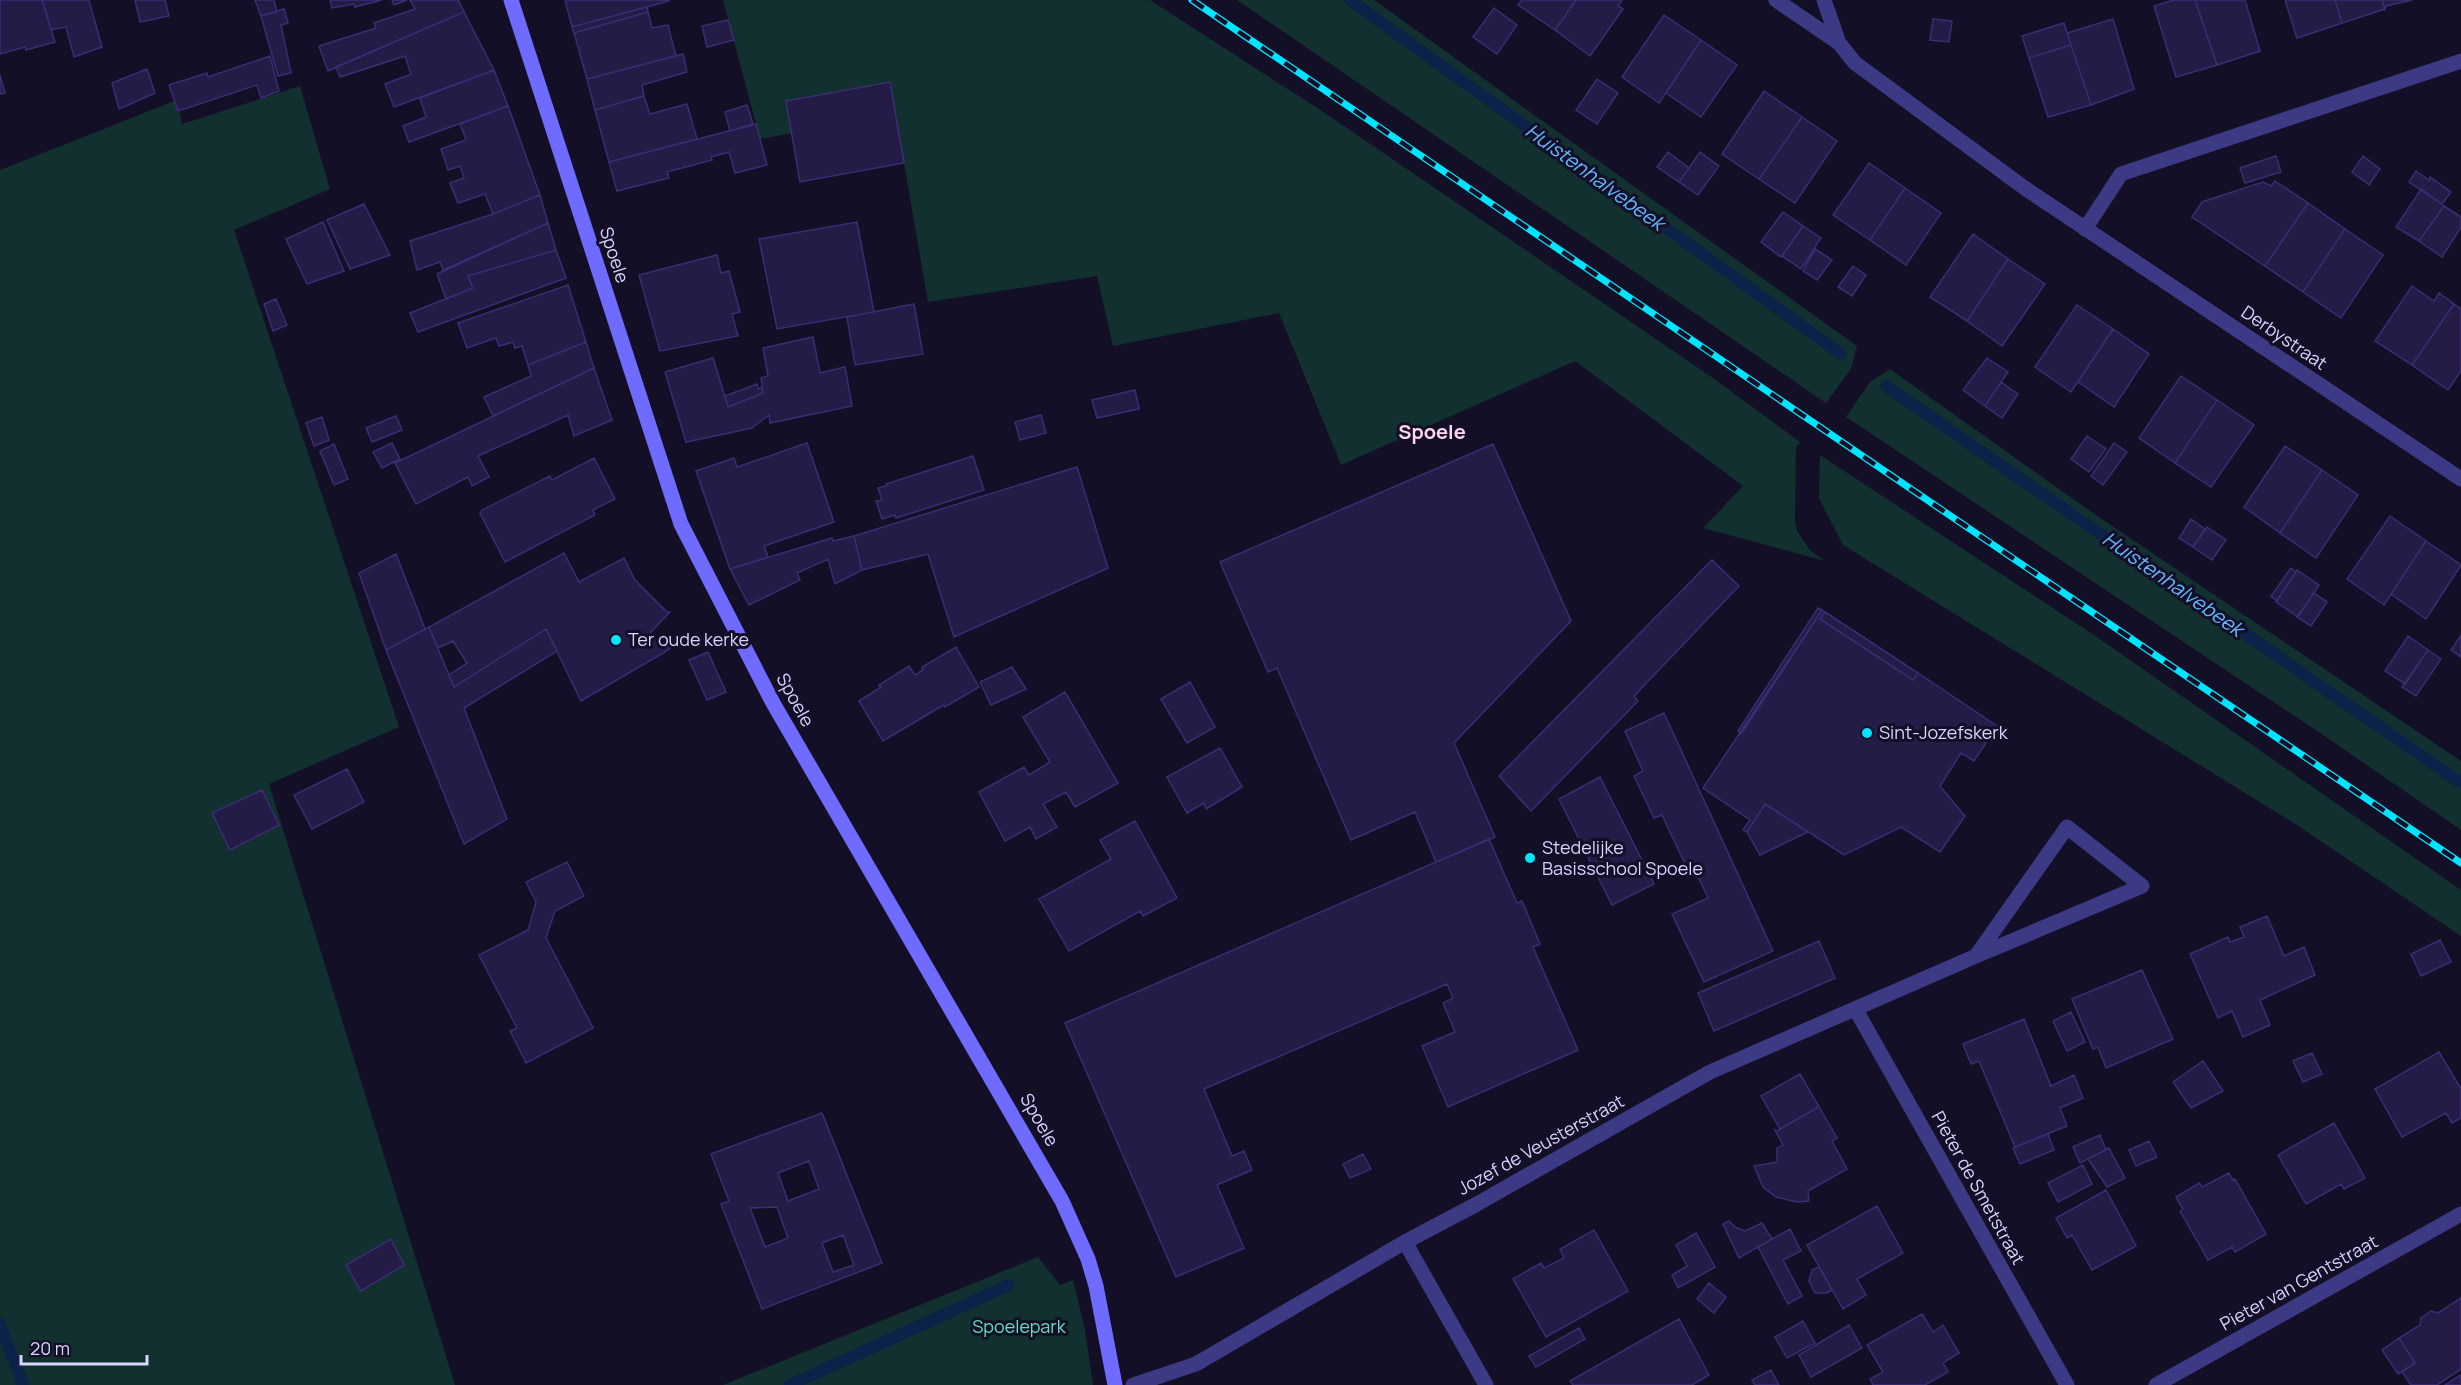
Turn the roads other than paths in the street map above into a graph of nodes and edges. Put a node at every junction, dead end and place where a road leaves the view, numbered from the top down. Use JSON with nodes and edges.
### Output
{"nodes":[{"id":1,"x":511,"y":0,"type":"edge"},
{"id":2,"x":1776,"y":0,"type":"edge"},
{"id":3,"x":1824,"y":0,"type":"edge"},
{"id":4,"x":1839,"y":43,"type":"junction"},
{"id":5,"x":2461,"y":61,"type":"edge"},
{"id":6,"x":2085,"y":229,"type":"junction"},
{"id":7,"x":2461,"y":479,"type":"edge"},
{"id":8,"x":1976,"y":956,"type":"junction"},
{"id":9,"x":1856,"y":1010,"type":"junction"},
{"id":10,"x":2461,"y":1215,"type":"edge"},
{"id":11,"x":1405,"y":1242,"type":"junction"},
{"id":12,"x":1115,"y":1385,"type":"edge"},
{"id":13,"x":1133,"y":1385,"type":"edge"},
{"id":14,"x":1486,"y":1385,"type":"edge"},
{"id":15,"x":2067,"y":1385,"type":"edge"},
{"id":16,"x":2156,"y":1385,"type":"edge"}],
"edges":[{"from":1,"to":12,"type":"street","name":"Spoele"},
{"from":2,"to":4,"type":"street","name":"Derbystraat"},
{"from":3,"to":4,"type":"street","name":"Derbystraat"},
{"from":4,"to":6,"type":"street","name":"Derbystraat"},
{"from":5,"to":6,"type":"street"},
{"from":6,"to":7,"type":"street","name":"Derbystraat"},
{"from":8,"to":8,"type":"street","name":"Jozef de Veusterstraat"},
{"from":8,"to":9,"type":"street","name":"Jozef de Veusterstraat"},
{"from":9,"to":11,"type":"street","name":"Jozef de Veusterstraat"},
{"from":9,"to":15,"type":"street","name":"Pieter de Smetstraat"},
{"from":10,"to":16,"type":"street","name":"Pieter van Gentstraat"},
{"from":11,"to":13,"type":"street","name":"Jozef de Veusterstraat"},
{"from":11,"to":14,"type":"street"}]}
